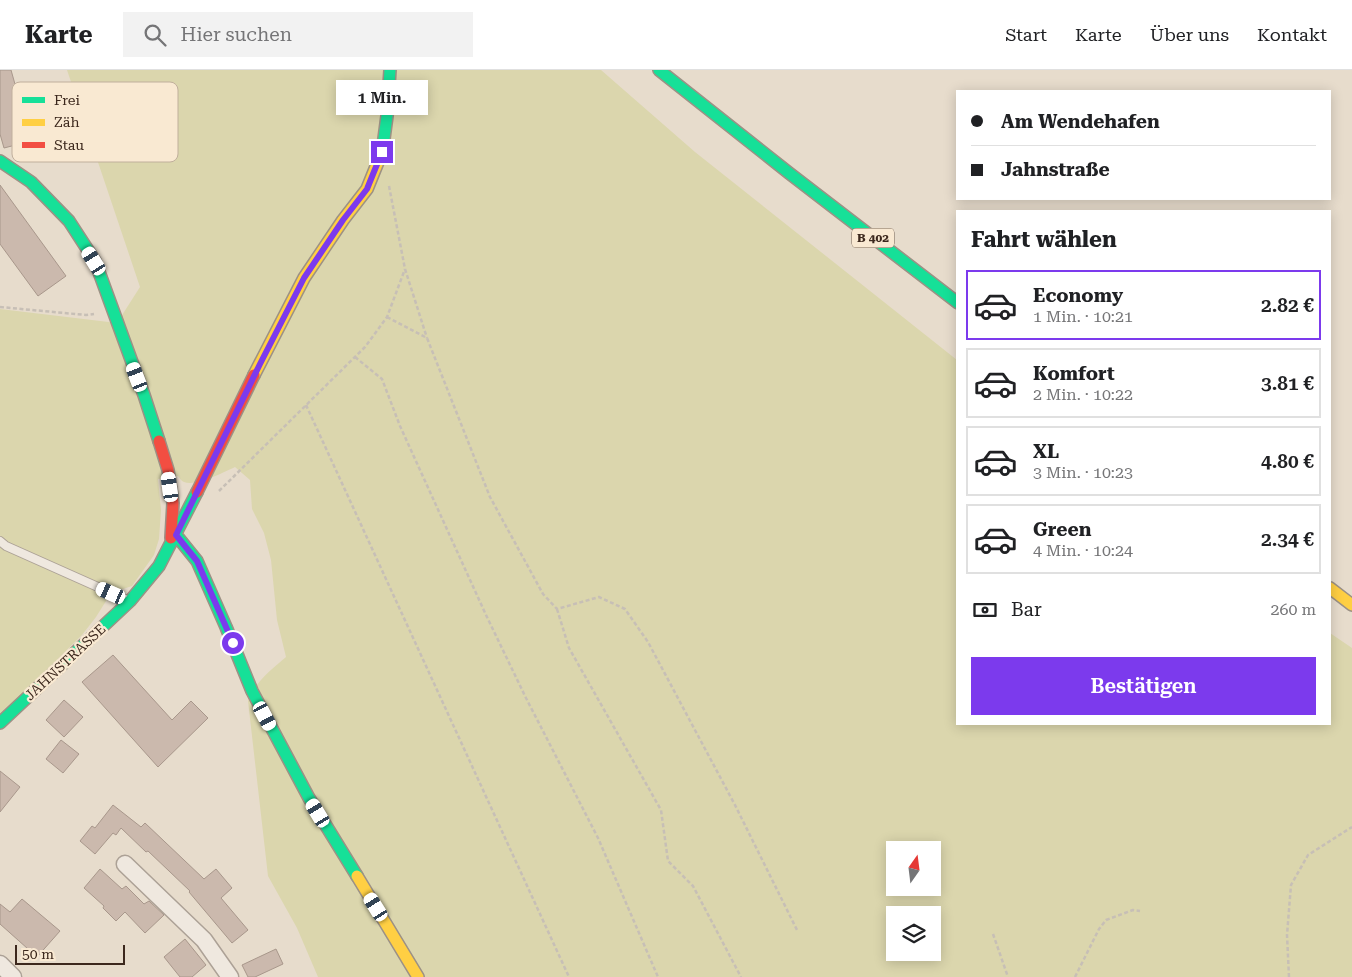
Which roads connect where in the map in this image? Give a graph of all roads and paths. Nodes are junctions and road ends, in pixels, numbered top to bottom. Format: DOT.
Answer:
graph roads {
  1 [pos="390,70"];
  2 [pos="659,70"];
  3 [pos="0,162"];
  4 [pos="388,182"];
  5 [pos="404,269"];
  6 [pos="956,301"];
  7 [pos="0,307"];
  8 [pos="114,314"];
  9 [pos="387,317"];
  10 [pos="427,338"];
  11 [pos="355,357"];
  12 [pos="306,405"];
  13 [pos="215,496"];
  14 [pos="174,539"];
  15 [pos="0,541"];
  16 [pos="1331,589"];
  17 [pos="130,601"];
  18 [pos="1352,605"];
  19 [pos="557,609"];
  20 [pos="0,723"];
  21 [pos="1352,828"];
  22 [pos="125,864"];
  23 [pos="1140,911"];
  24 [pos="797,930"];
  25 [pos="993,934"];
  26 [pos="0,964"];
  27 [pos="13,977"];
  28 [pos="230,977"];
  29 [pos="418,977"];
  30 [pos="569,977"];
  31 [pos="658,977"];
  32 [pos="742,977"];
  33 [pos="1008,977"];
  34 [pos="1076,977"];
  35 [pos="1289,977"];
  1 -- 14 [label="street, JAHNSTRASSE"];
  2 -- 6 [label="street, B 402"];
  3 -- 8 [label="street"];
  4 -- 5 [label="path"];
  5 -- 9 [label="path"];
  5 -- 10 [label="path"];
  7 -- 8 [label="path"];
  8 -- 14 [label="street"];
  9 -- 10 [label="path"];
  9 -- 11 [label="path"];
  10 -- 19 [label="path"];
  11 -- 12 [label="path"];
  11 -- 31 [label="path"];
  12 -- 13 [label="path"];
  12 -- 30 [label="path"];
  14 -- 17 [label="street, JAHNSTRASSE"];
  14 -- 29 [label="street"];
  15 -- 17 [label="lane"];
  16 -- 18 [label="street"];
  17 -- 20 [label="street, JAHNSTRASSE"];
  19 -- 24 [label="path"];
  19 -- 32 [label="path"];
  21 -- 35 [label="path"];
  22 -- 28 [label="street"];
  23 -- 34 [label="path"];
  25 -- 33 [label="path"];
  26 -- 27 [label="street"];
}
